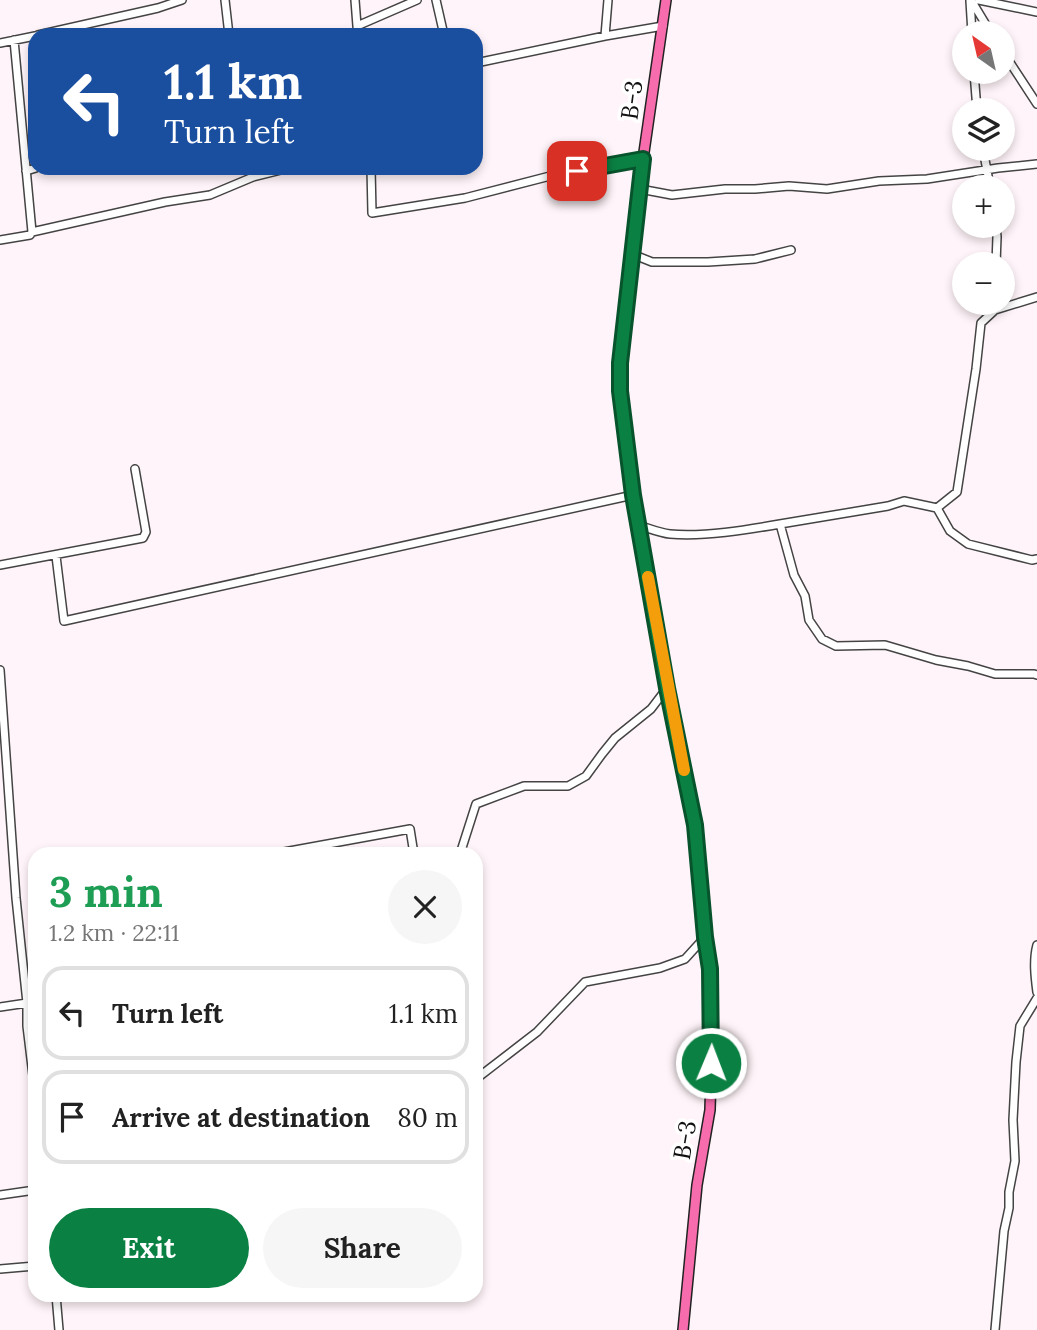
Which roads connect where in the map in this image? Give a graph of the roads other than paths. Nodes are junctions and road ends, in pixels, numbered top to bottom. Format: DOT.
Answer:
graph roads {
  1 [pos="182,0"];
  2 [pos="225,0"];
  3 [pos="355,0"];
  4 [pos="417,0"];
  5 [pos="436,0"];
  6 [pos="608,0"];
  7 [pos="666,0"];
  8 [pos="971,0"];
  9 [pos="979,0"];
  10 [pos="1037,12"];
  11 [pos="972,21"];
  12 [pos="984,21"];
  13 [pos="663,26"];
  14 [pos="68,28"];
  15 [pos="228,28"];
  16 [pos="358,28"];
  17 [pos="364,28"];
  18 [pos="442,28"];
  19 [pos="606,36"];
  20 [pos="28,37"];
  21 [pos="14,40"];
  22 [pos="0,43"];
  23 [pos="483,61"];
  24 [pos="1015,70"];
  25 [pos="1037,104"];
  26 [pos="643,159"];
  27 [pos="986,161"];
  28 [pos="1037,164"];
  29 [pos="988,170"];
  30 [pos="26,171"];
  31 [pos="261,175"];
  32 [pos="371,175"];
  33 [pos="989,175"];
  34 [pos="253,177"];
  35 [pos="640,188"];
  36 [pos="32,232"];
  37 [pos="0,240"];
  38 [pos="791,250"];
  39 [pos="632,254"];
  40 [pos="1037,297"];
  41 [pos="1015,302"];
  42 [pos="988,315"];
  43 [pos="135,469"];
  44 [pos="633,495"];
  45 [pos="937,508"];
  46 [pos="780,524"];
  47 [pos="638,525"];
  48 [pos="56,556"];
  49 [pos="1037,559"];
  50 [pos="0,565"];
  51 [pos="0,670"];
  52 [pos="1037,675"];
  53 [pos="0,676"];
  54 [pos="667,688"];
  55 [pos="313,847"];
  56 [pos="413,847"];
  57 [pos="462,847"];
  58 [pos="705,937"];
  59 [pos="1037,945"];
  60 [pos="28,975"];
  61 [pos="25,976"];
  62 [pos="1037,995"];
  63 [pos="27,1003"];
  64 [pos="0,1007"];
  65 [pos="28,1034"];
  66 [pos="483,1074"];
  67 [pos="28,1191"];
  68 [pos="0,1195"];
  69 [pos="28,1267"];
  70 [pos="0,1269"];
  71 [pos="57,1302"];
  72 [pos="59,1330"];
  73 [pos="682,1330"];
  74 [pos="995,1330"];
  1 -- 14 [label="street"];
  2 -- 15 [label="street"];
  3 -- 16 [label="street"];
  4 -- 17 [label="street"];
  5 -- 18 [label="street"];
  6 -- 19 [label="street"];
  7 -- 13 [label="main road, B-3"];
  8 -- 11 [label="street"];
  8 -- 12 [label="street"];
  9 -- 10 [label="street"];
  13 -- 19 [label="street"];
  13 -- 26 [label="main road, B-3"];
  19 -- 23 [label="street"];
  20 -- 21 [label="street"];
  21 -- 22 [label="street"];
  21 -- 30 [label="street"];
  24 -- 25 [label="street"];
  26 -- 32 [label="street"];
  26 -- 35 [label="main road, B-3"];
  27 -- 29 [label="street"];
  28 -- 29 [label="street"];
  29 -- 33 [label="street"];
  29 -- 35 [label="street"];
  30 -- 36 [label="street"];
  31 -- 34 [label="street"];
  34 -- 36 [label="street"];
  35 -- 39 [label="main road, B-3"];
  36 -- 37 [label="street"];
  38 -- 39 [label="street"];
  39 -- 44 [label="main road, B-3"];
  40 -- 41 [label="street"];
  42 -- 45 [label="street"];
  43 -- 48 [label="street"];
  44 -- 47 [label="main road, B-3"];
  44 -- 48 [label="street"];
  45 -- 46 [label="street"];
  45 -- 49 [label="street"];
  46 -- 47 [label="street"];
  46 -- 52 [label="street"];
  47 -- 54 [label="main road, B-3"];
  48 -- 50 [label="street"];
  51 -- 53 [label="street"];
  53 -- 61 [label="street"];
  54 -- 57 [label="street"];
  54 -- 58 [label="main road, B-3"];
  55 -- 56 [label="street"];
  58 -- 66 [label="street"];
  58 -- 73 [label="main road, B-3"];
  59 -- 62 [label="street"];
  60 -- 61 [label="street"];
  61 -- 63 [label="street"];
  62 -- 74 [label="street"];
  63 -- 64 [label="street"];
  63 -- 65 [label="street"];
  67 -- 68 [label="street"];
  69 -- 70 [label="street"];
  71 -- 72 [label="street"];
}
